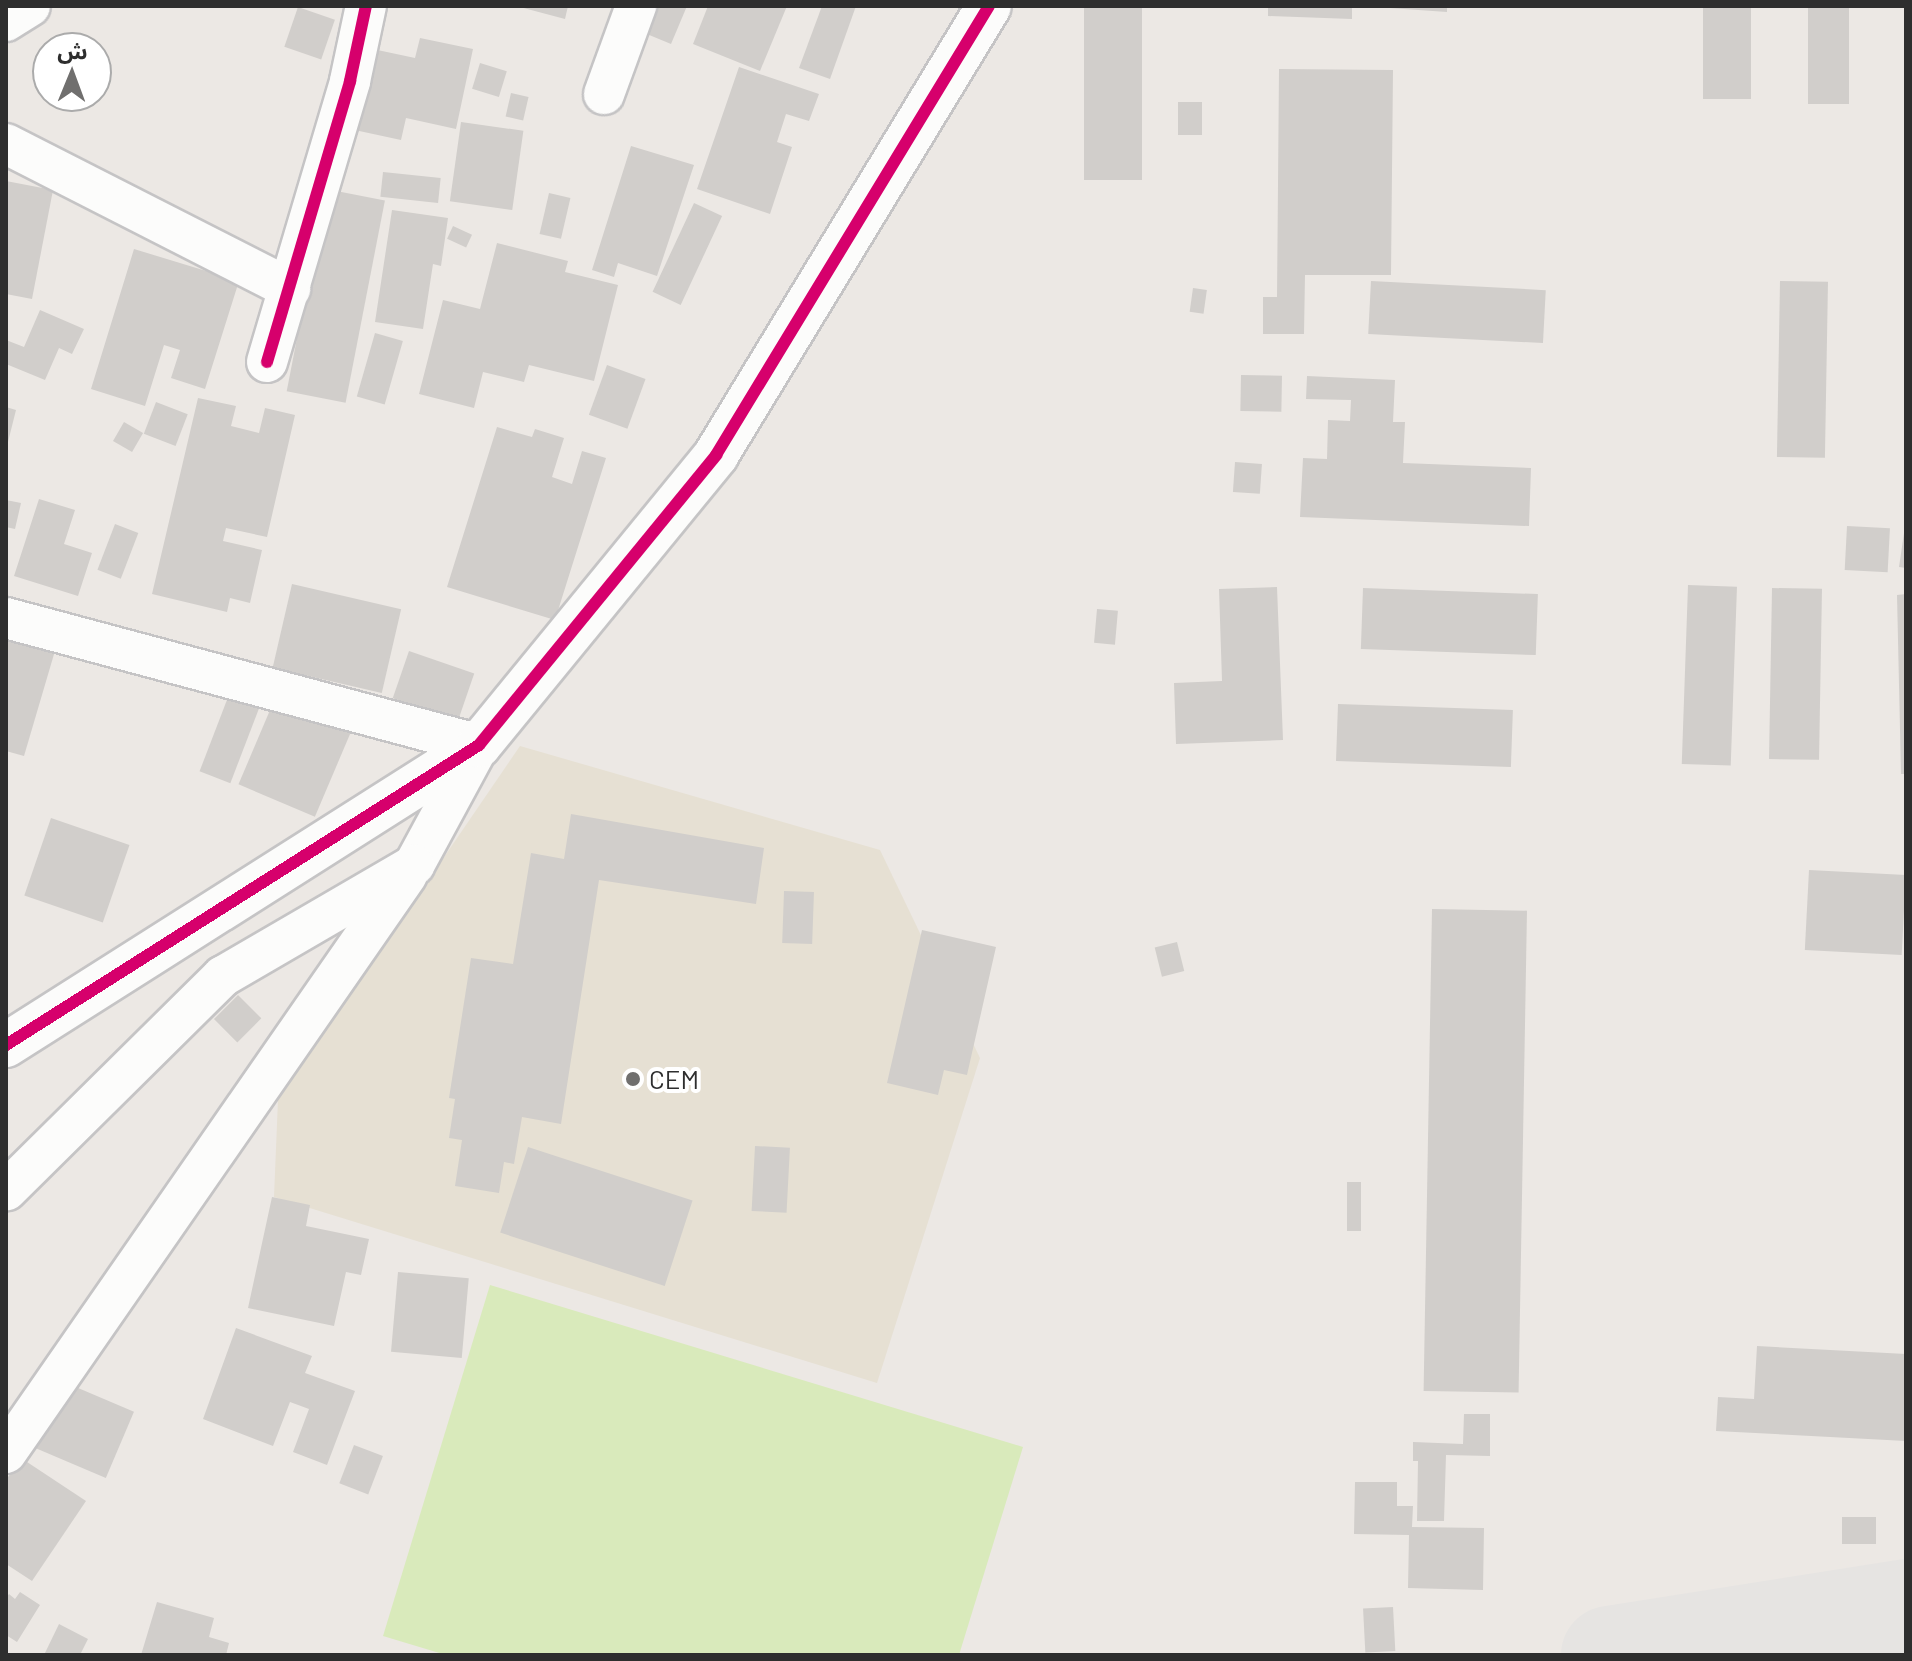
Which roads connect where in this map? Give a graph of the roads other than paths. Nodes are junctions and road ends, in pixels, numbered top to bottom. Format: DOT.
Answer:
graph roads {
  1 [pos="30,6"];
  2 [pos="366,6"];
  3 [pos="636,6"];
  4 [pos="989,6"];
  5 [pos="6,21"];
  6 [pos="604,94"];
  7 [pos="6,144"];
  8 [pos="290,289"];
  9 [pos="267,362"];
  10 [pos="6,618"];
  11 [pos="479,745"];
  12 [pos="414,865"];
  13 [pos="6,1045"];
  14 [pos="6,1191"];
  15 [pos="6,1453"];
  1 -- 5 [label="street"];
  2 -- 8 [label="street"];
  3 -- 6 [label="street"];
  4 -- 11 [label="street"];
  7 -- 8 [label="street"];
  8 -- 9 [label="street"];
  10 -- 11 [label="street"];
  11 -- 12 [label="street"];
  11 -- 13 [label="street"];
  12 -- 14 [label="street"];
  12 -- 15 [label="street"];
}
